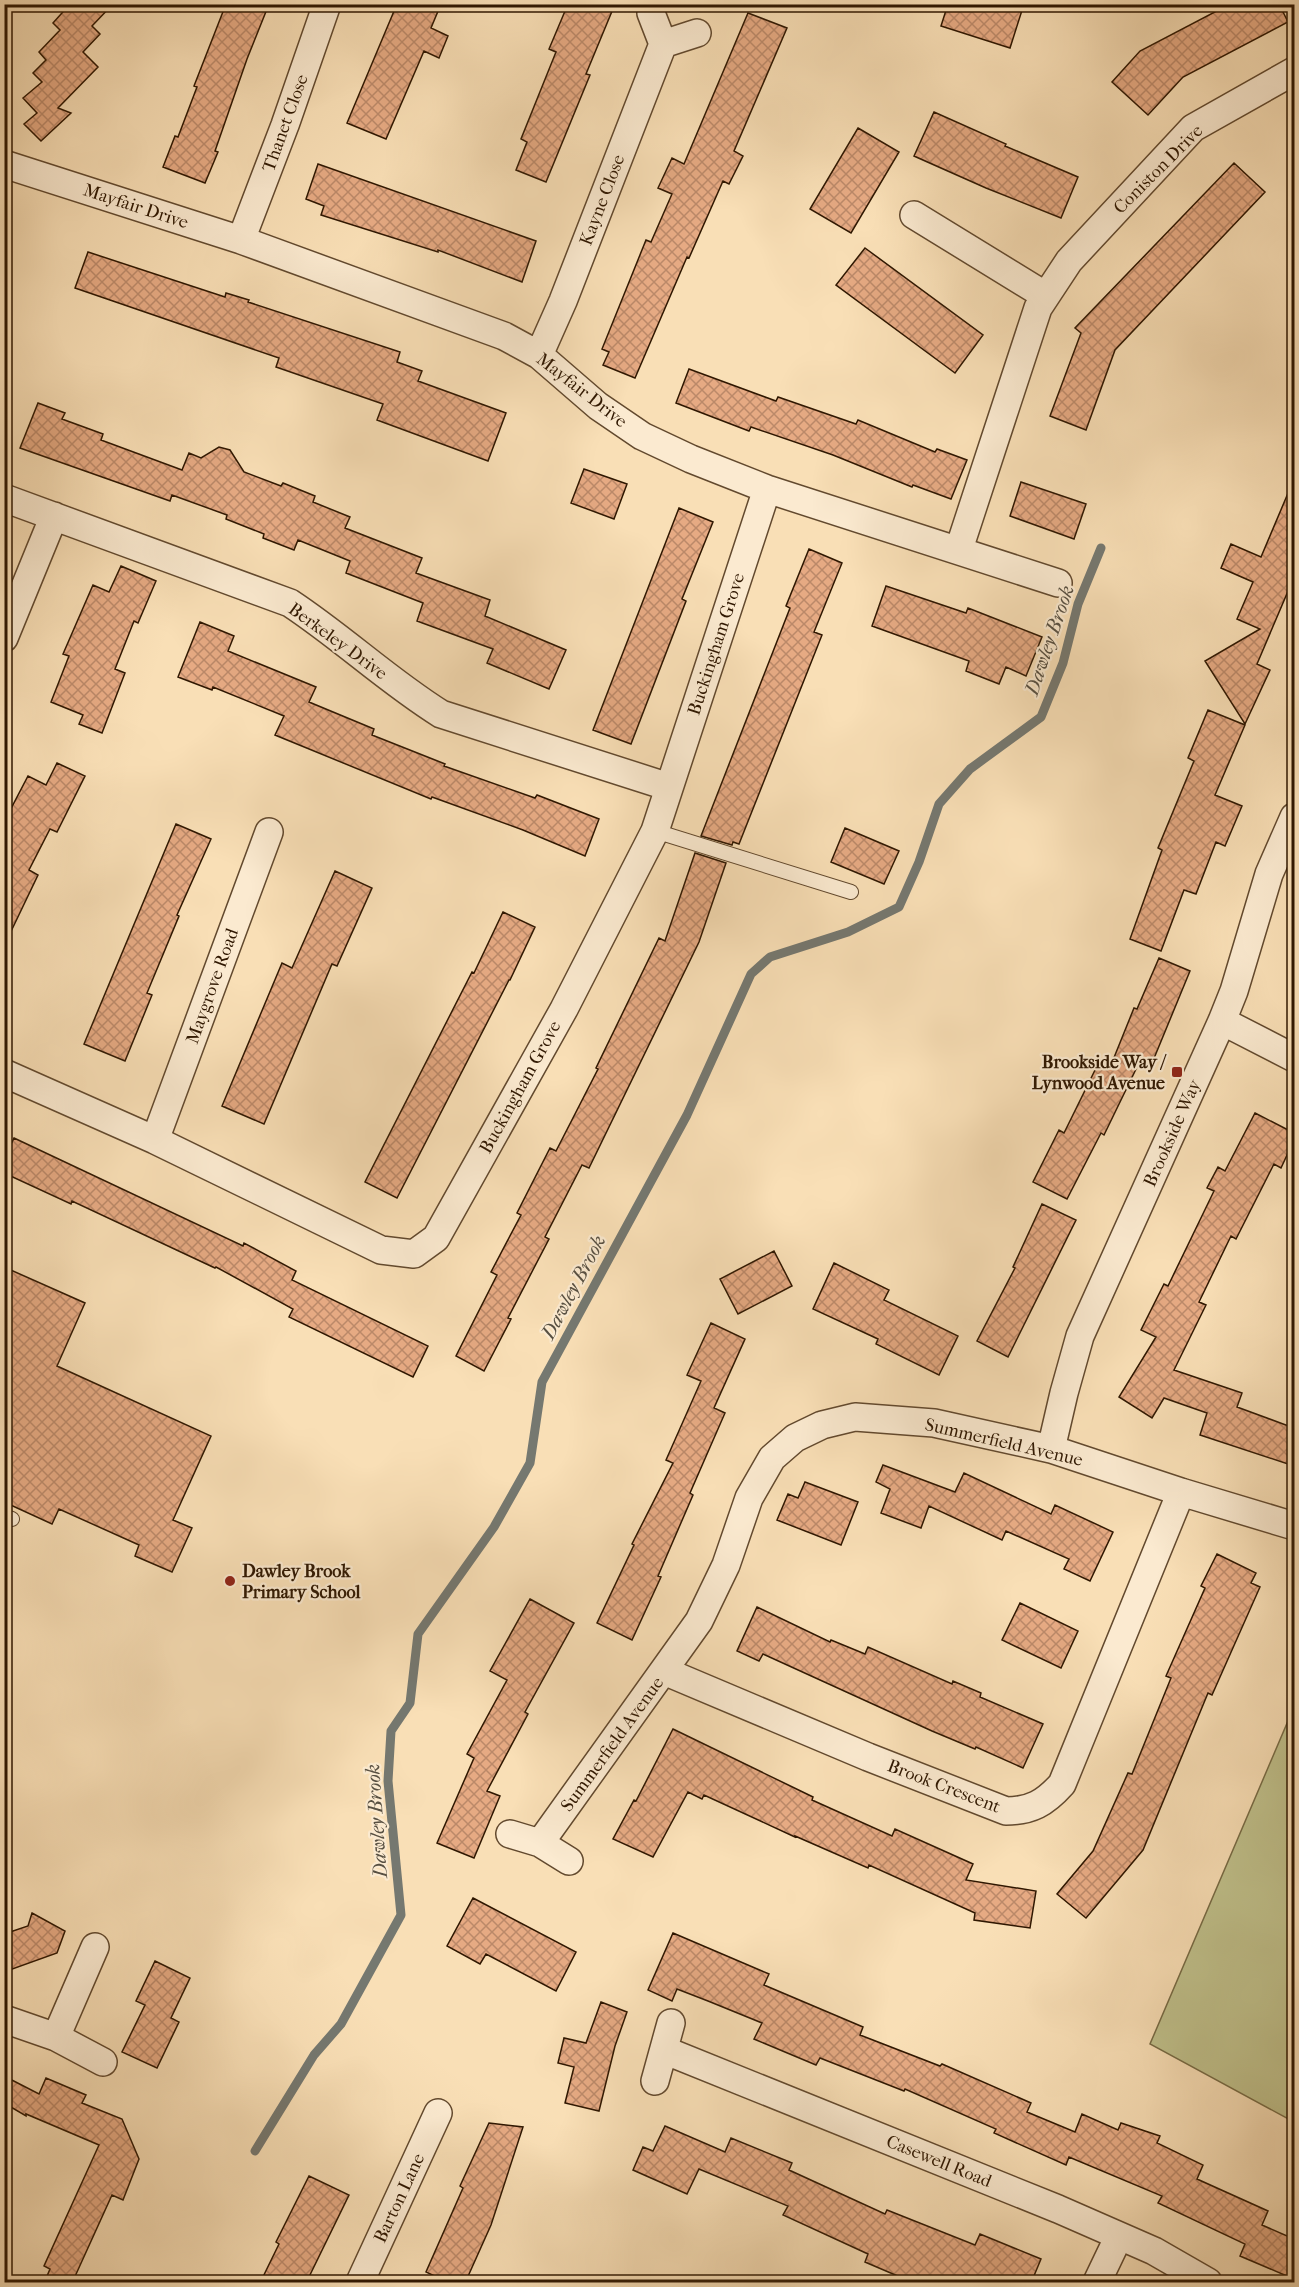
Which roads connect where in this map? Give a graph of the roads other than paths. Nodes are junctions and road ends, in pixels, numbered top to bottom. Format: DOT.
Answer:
graph roads {
  1 [pos="327,4"];
  2 [pos="651,13"];
  3 [pos="697,33"];
  4 [pos="663,44"];
  5 [pos="1294,71"];
  6 [pos="4,164"];
  7 [pos="914,215"];
  8 [pos="241,240"];
  9 [pos="1046,296"];
  10 [pos="539,354"];
  11 [pos="767,489"];
  12 [pos="4,498"];
  13 [pos="54,516"];
  14 [pos="959,549"];
  15 [pos="1058,583"];
  16 [pos="4,638"];
  17 [pos="669,787"];
  18 [pos="1294,817"];
  19 [pos="654,831"];
  20 [pos="268,832"];
  21 [pos="851,892"];
  22 [pos="1222,1021"];
  23 [pos="1294,1058"];
  24 [pos="4,1073"];
  25 [pos="155,1140"];
  26 [pos="1051,1449"];
  27 [pos="1181,1492"];
  28 [pos="1294,1526"];
  29 [pos="664,1671"];
  30 [pos="510,1834"];
  31 [pos="540,1843"];
  32 [pos="569,1861"];
  33 [pos="95,1947"];
  34 [pos="4,2019"];
  35 [pos="670,2023"];
  36 [pos="56,2037"];
  37 [pos="664,2050"];
  38 [pos="103,2062"];
  39 [pos="655,2081"];
  40 [pos="438,2113"];
  41 [pos="1119,2236"];
  42 [pos="360,2283"];
  43 [pos="1097,2283"];
  44 [pos="1208,2283"];
  1 -- 8 [label="street, Thanet Close"];
  2 -- 4 [label="street"];
  3 -- 4 [label="street"];
  4 -- 10 [label="street, Kayne Close"];
  5 -- 9 [label="street, Coniston Drive"];
  6 -- 8 [label="street, Mayfair Drive"];
  7 -- 9 [label="street"];
  8 -- 10 [label="street, Mayfair Drive"];
  9 -- 14 [label="street, Coniston Drive"];
  10 -- 11 [label="street, Mayfair Drive"];
  11 -- 14 [label="street, Mayfair Drive"];
  11 -- 17 [label="street, Buckingham Grove"];
  12 -- 13 [label="street, Berkeley Drive"];
  13 -- 16 [label="street"];
  13 -- 17 [label="street, Berkeley Drive"];
  14 -- 15 [label="street, Mayfair Drive"];
  17 -- 19 [label="street, Buckingham Grove"];
  18 -- 22 [label="street, Brookside Way"];
  19 -- 21 [label="lane"];
  19 -- 25 [label="street, Buckingham Grove"];
  20 -- 25 [label="street, Maygrove Road"];
  22 -- 23 [label="street"];
  22 -- 26 [label="street, Brookside Way"];
  24 -- 25 [label="street, Buckingham Grove"];
  26 -- 27 [label="street, Summerfield Avenue"];
  26 -- 29 [label="street, Summerfield Avenue"];
  27 -- 28 [label="street, Summerfield Avenue"];
  27 -- 29 [label="street, Brook Crescent"];
  29 -- 31 [label="street, Summerfield Avenue"];
  30 -- 31 [label="street"];
  31 -- 32 [label="street"];
  33 -- 36 [label="street"];
  34 -- 36 [label="street"];
  35 -- 37 [label="street"];
  36 -- 38 [label="street"];
  37 -- 39 [label="street"];
  37 -- 41 [label="street, Casewell Road"];
  40 -- 42 [label="street, Barton Lane"];
  41 -- 43 [label="street"];
  41 -- 44 [label="street, Casewell Road"];
}
